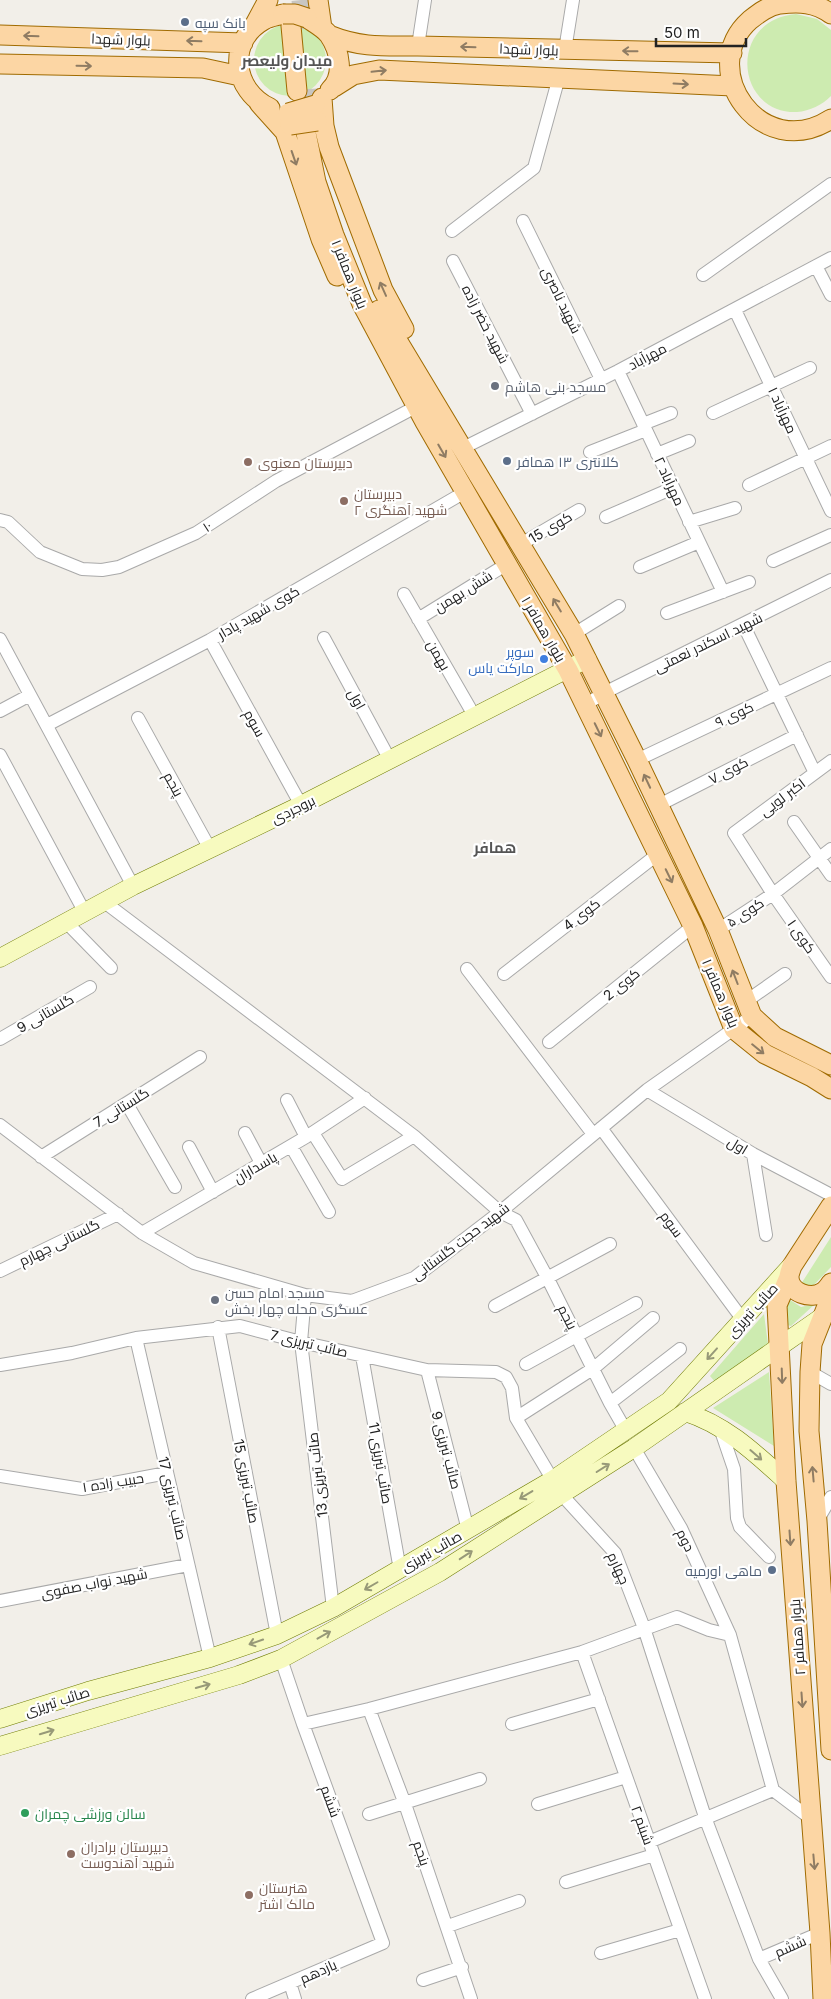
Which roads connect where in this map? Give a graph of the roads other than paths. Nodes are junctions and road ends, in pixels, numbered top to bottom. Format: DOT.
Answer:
graph roads {
  1 [pos="268,0"];
  2 [pos="318,0"];
  3 [pos="426,0"];
  4 [pos="573,0"];
  5 [pos="798,1"];
  6 [pos="831,14"];
  7 [pos="306,25"];
  8 [pos="0,35"];
  9 [pos="247,36"];
  10 [pos="418,46"];
  11 [pos="565,50"];
  12 [pos="732,53"];
  13 [pos="0,64"];
  14 [pos="240,76"];
  15 [pos="559,78"];
  16 [pos="733,86"];
  17 [pos="308,112"];
  18 [pos="831,119"];
  19 [pos="831,184"];
  20 [pos="523,221"];
  21 [pos="452,231"];
  22 [pos="831,258"];
  23 [pos="453,261"];
  24 [pos="816,266"];
  25 [pos="703,275"];
  26 [pos="831,295"];
  27 [pos="735,310"];
  28 [pos="810,368"];
  29 [pos="618,371"];
  30 [pos="601,379"];
  31 [pos="772,386"];
  32 [pos="408,411"];
  33 [pos="671,413"];
  34 [pos="713,413"];
  35 [pos="532,414"];
  36 [pos="433,417"];
  37 [pos="644,427"];
  38 [pos="689,441"];
  39 [pos="831,446"];
  40 [pos="461,449"];
  41 [pos="590,452"];
  42 [pos="657,454"];
  43 [pos="806,458"];
  44 [pos="749,485"];
  45 [pos="673,488"];
  46 [pos="465,492"];
  47 [pos="735,508"];
  48 [pos="579,510"];
  49 [pos="831,511"];
  50 [pos="606,517"];
  51 [pos="0,520"];
  52 [pos="689,522"];
  53 [pos="831,535"];
  54 [pos="699,542"];
  55 [pos="521,544"];
  56 [pos="774,561"];
  57 [pos="507,564"];
  58 [pos="640,567"];
  59 [pos="831,580"];
  60 [pos="750,582"];
  61 [pos="722,592"];
  62 [pos="404,594"];
  63 [pos="619,606"];
  64 [pos="668,613"];
  65 [pos="418,619"];
  66 [pos="743,624"];
  67 [pos="574,634"];
  68 [pos="0,638"];
  69 [pos="324,638"];
  70 [pos="210,640"];
  71 [pos="587,659"];
  72 [pos="831,668"];
  73 [pos="568,670"];
  74 [pos="604,693"];
  75 [pos="777,694"];
  76 [pos="30,695"];
  77 [pos="585,705"];
  78 [pos="0,711"];
  79 [pos="474,717"];
  80 [pos="138,718"];
  81 [pos="47,725"];
  82 [pos="797,735"];
  83 [pos="0,755"];
  84 [pos="390,760"];
  85 [pos="637,760"];
  86 [pos="831,762"];
  87 [pos="815,773"];
  88 [pos="301,805"];
  89 [pos="659,805"];
  90 [pos="794,822"];
  91 [pos="734,834"];
  92 [pos="210,849"];
  93 [pos="831,849"];
  94 [pos="658,854"];
  95 [pos="820,858"];
  96 [pos="831,875"];
  97 [pos="133,886"];
  98 [pos="773,894"];
  99 [pos="103,901"];
  100 [pos="84,911"];
  101 [pos="66,922"];
  102 [pos="693,926"];
  103 [pos="718,930"];
  104 [pos="0,958"];
  105 [pos="111,968"];
  106 [pos="467,969"];
  107 [pos="504,974"];
  108 [pos="785,974"];
  109 [pos="831,977"];
  110 [pos="90,987"];
  111 [pos="749,1009"];
  112 [pos="734,1030"];
  113 [pos="0,1039"];
  114 [pos="549,1042"];
  115 [pos="200,1056"];
  116 [pos="831,1065"];
  117 [pos="831,1089"];
  118 [pos="647,1090"];
  119 [pos="365,1098"];
  120 [pos="287,1100"];
  121 [pos="126,1104"];
  122 [pos="0,1125"];
  123 [pos="597,1131"];
  124 [pos="245,1133"];
  125 [pos="310,1135"];
  126 [pos="414,1136"];
  127 [pos="291,1146"];
  128 [pos="189,1147"];
  129 [pos="753,1154"];
  130 [pos="41,1157"];
  131 [pos="261,1164"];
  132 [pos="175,1187"];
  133 [pos="213,1192"];
  134 [pos="831,1195"];
  135 [pos="831,1206"];
  136 [pos="329,1212"];
  137 [pos="500,1212"];
  138 [pos="118,1214"];
  139 [pos="142,1233"];
  140 [pos="766,1234"];
  141 [pos="610,1244"];
  142 [pos="0,1271"];
  143 [pos="790,1271"];
  144 [pos="548,1279"];
  145 [pos="831,1283"];
  146 [pos="305,1295"];
  147 [pos="831,1296"];
  148 [pos="636,1303"];
  149 [pos="495,1306"];
  150 [pos="822,1317"];
  151 [pos="653,1318"];
  152 [pos="743,1320"];
  153 [pos="218,1327"];
  154 [pos="577,1335"];
  155 [pos="136,1338"];
  156 [pos="300,1342"];
  157 [pos="781,1346"];
  158 [pos="680,1349"];
  159 [pos="362,1356"];
  160 [pos="526,1364"];
  161 [pos="0,1365"];
  162 [pos="594,1368"];
  163 [pos="426,1370"];
  164 [pos="810,1372"];
  165 [pos="831,1384"];
  166 [pos="681,1388"];
  167 [pos="610,1403"];
  168 [pos="688,1409"];
  169 [pos="516,1418"];
  170 [pos="719,1425"];
  171 [pos="626,1430"];
  172 [pos="634,1448"];
  173 [pos="167,1473"];
  174 [pos="0,1476"];
  175 [pos="786,1482"];
  176 [pos="557,1487"];
  177 [pos="831,1497"];
  178 [pos="817,1521"];
  179 [pos="468,1530"];
  180 [pos="769,1557"];
  181 [pos="188,1565"];
  182 [pos="400,1570"];
  183 [pos="826,1583"];
  184 [pos="0,1602"];
  185 [pos="333,1608"];
  186 [pos="644,1628"];
  187 [pos="277,1635"];
  188 [pos="730,1635"];
  189 [pos="582,1652"];
  190 [pos="210,1658"];
  191 [pos="281,1659"];
  192 [pos="599,1699"];
  193 [pos="369,1709"];
  194 [pos="0,1719"];
  195 [pos="303,1724"];
  196 [pos="512,1724"];
  197 [pos="1,1745"];
  198 [pos="831,1750"];
  199 [pos="626,1777"];
  200 [pos="480,1779"];
  201 [pos="773,1790"];
  202 [pos="405,1804"];
  203 [pos="538,1804"];
  204 [pos="369,1814"];
  205 [pos="810,1818"];
  206 [pos="706,1820"];
  207 [pos="650,1842"];
  208 [pos="654,1855"];
  209 [pos="566,1882"];
  210 [pos="519,1901"];
  211 [pos="448,1926"];
  212 [pos="680,1930"];
  213 [pos="820,1933"];
  214 [pos="383,1943"];
  215 [pos="601,1953"];
  216 [pos="759,1959"];
  217 [pos="462,1967"];
  218 [pos="423,1980"];
  219 [pos="290,1984"];
  220 [pos="252,1999"];
  221 [pos="295,1999"];
  222 [pos="471,1999"];
  223 [pos="705,1999"];
  224 [pos="782,1999"];
  225 [pos="823,1999"];
  1 -- 9 [label="main road"];
  2 -- 7 [label="main road"];
  3 -- 10 [label="street"];
  4 -- 11 [label="street"];
  5 -- 6 [label="main road"];
  5 -- 12 [label="main road"];
  7 -- 9 [label="main road"];
  7 -- 10 [label="main road, بلوار شهدا"];
  7 -- 17 [label="main road, بلوار همافر ۱"];
  7 -- 17 [label="main road"];
  9 -- 8 [label="main road, بلوار شهدا, one-way"];
  9 -- 14 [label="main road"];
  11 -- 10 [label="main road, بلوار شهدا, one-way"];
  12 -- 11 [label="main road, بلوار شهدا, one-way"];
  12 -- 16 [label="main road"];
  13 -- 14 [label="main road, بلوار شهدا, one-way"];
  14 -- 17 [label="main road"];
  15 -- 16 [label="main road, بلوار شهدا, one-way"];
  17 -- 15 [label="main road, بلوار شهدا, one-way"];
  15 -- 21 [label="street"];
  16 -- 18 [label="main road"];
  17 -- 32 [label="main road, one-way"];
  17 -- 36 [label="main road, بلوار همافر ۱"];
  19 -- 25 [label="street"];
  20 -- 30 [label="street, شهید ناصری"];
  22 -- 24 [label="street, مهرآباد"];
  23 -- 35 [label="street, شهید خضر زاده"];
  24 -- 26 [label="street"];
  24 -- 27 [label="street, مهرآباد"];
  27 -- 29 [label="street, مهرآباد"];
  27 -- 31 [label="street, مهرآباد ۱"];
  28 -- 31 [label="street"];
  29 -- 30 [label="street, مهرآباد"];
  29 -- 37 [label="street, مهرآباد ۲"];
  30 -- 35 [label="street, مهرآباد"];
  31 -- 34 [label="street"];
  31 -- 43 [label="street, مهرآباد ۱"];
  32 -- 36 [label="main road"];
  32 -- 51 [label="street, ۱۰"];
  33 -- 37 [label="street"];
  35 -- 40 [label="street, مهرآباد"];
  36 -- 40 [label="main road, بلوار همافر ۱"];
  36 -- 46 [label="main road, بلوار همافر ۱, one-way"];
  37 -- 41 [label="street"];
  37 -- 42 [label="street, مهرآباد ۲"];
  38 -- 42 [label="street"];
  39 -- 43 [label="street"];
  40 -- 55 [label="main road, بلوار همافر ۱"];
  42 -- 45 [label="street, مهرآباد ۲"];
  43 -- 44 [label="street"];
  43 -- 49 [label="street, مهرآباد ۱"];
  45 -- 50 [label="street"];
  45 -- 52 [label="street, مهرآباد ۲"];
  46 -- 57 [label="main road, بلوار همافر ۱"];
  46 -- 70 [label="street, کوی شهید پادار"];
  47 -- 52 [label="street"];
  48 -- 55 [label="street, کوی 15"];
  52 -- 54 [label="street, مهرآباد ۲"];
  53 -- 56 [label="street"];
  54 -- 58 [label="street"];
  54 -- 61 [label="street, مهرآباد ۲"];
  67 -- 55 [label="main road, بلوار همافر ۱, one-way"];
  57 -- 65 [label="street, شش بهمن"];
  57 -- 73 [label="main road, بلوار همافر ۱"];
  59 -- 66 [label="street, شهید اسکندر نعمتی"];
  60 -- 61 [label="street"];
  61 -- 64 [label="street"];
  62 -- 65 [label="street, بهمن"];
  63 -- 67 [label="street"];
  65 -- 79 [label="street, بهمن"];
  66 -- 74 [label="street, شهید اسکندر نعمتی"];
  66 -- 75 [label="street"];
  67 -- 71 [label="main road, بلوار همافر ۱"];
  68 -- 76 [label="street"];
  69 -- 84 [label="street, اول"];
  70 -- 81 [label="street, کوی شهید پادار"];
  70 -- 88 [label="street, سوم"];
  71 -- 73 [label="street, بروجردی"];
  71 -- 74 [label="main road, بلوار همافر ۱"];
  72 -- 75 [label="street, کوی ۹"];
  73 -- 77 [label="main road, بلوار همافر ۱"];
  73 -- 79 [label="street, بروجردی"];
  74 -- 77 [label="street, شهید اسکندر نعمتی"];
  74 -- 85 [label="main road, بلوار همافر ۱"];
  75 -- 82 [label="street"];
  75 -- 85 [label="street, کوی ۹"];
  76 -- 78 [label="street"];
  76 -- 81 [label="street"];
  77 -- 94 [label="main road, بلوار همافر ۱, one-way"];
  79 -- 84 [label="street, بروجردی"];
  80 -- 92 [label="street, پنجم"];
  81 -- 97 [label="street"];
  82 -- 87 [label="street"];
  82 -- 89 [label="street, کوی ۷"];
  83 -- 100 [label="street"];
  84 -- 88 [label="street, بروجردی"];
  89 -- 85 [label="main road, بلوار همافر ۱, one-way"];
  86 -- 87 [label="street, اکبر لویی"];
  87 -- 91 [label="street, اکبر لویی"];
  88 -- 92 [label="street, بروجردی"];
  89 -- 103 [label="main road, بلوار همافر ۱"];
  90 -- 95 [label="street"];
  91 -- 98 [label="street, کوی ۱"];
  92 -- 97 [label="street, بروجردی"];
  93 -- 95 [label="street, کوی ۵"];
  94 -- 102 [label="main road, بلوار همافر ۱, one-way"];
  94 -- 107 [label="street, کوی 4"];
  95 -- 96 [label="street"];
  95 -- 98 [label="street, کوی ۵"];
  97 -- 99 [label="street, بروجردی"];
  98 -- 103 [label="street, کوی ۵"];
  98 -- 109 [label="street, کوی ۱"];
  99 -- 100 [label="street, بروجردی"];
  99 -- 119 [label="street, پنجم"];
  100 -- 101 [label="street, بروجردی"];
  101 -- 104 [label="street, بروجردی"];
  101 -- 105 [label="street"];
  102 -- 112 [label="main road, بلوار همافر ۱"];
  102 -- 114 [label="street, کوی 2"];
  111 -- 103 [label="main road, بلوار همافر ۱, one-way"];
  106 -- 123 [label="street, سوم"];
  108 -- 111 [label="street, شهید حجت گلستانی"];
  110 -- 113 [label="street, گلستانی 9"];
  111 -- 112 [label="street, شهید حجت گلستانی"];
  111 -- 116 [label="main road, بلوار همافر ۱"];
  112 -- 117 [label="main road, بلوار همافر ۱, one-way"];
  112 -- 118 [label="street, شهید حجت گلستانی"];
  115 -- 121 [label="street, گلستانی 7"];
  118 -- 123 [label="street, شهید حجت گلستانی"];
  118 -- 129 [label="street, اول"];
  119 -- 125 [label="street, پاسداران"];
  119 -- 126 [label="street, پنجم"];
  120 -- 125 [label="street"];
  121 -- 130 [label="street, گلستانی 7"];
  121 -- 132 [label="street"];
  122 -- 130 [label="street, شهید حجت گلستانی"];
  123 -- 137 [label="street, شهید حجت گلستانی"];
  123 -- 152 [label="street, سوم"];
  124 -- 131 [label="street"];
  125 -- 126 [label="street"];
  125 -- 127 [label="street, پاسداران"];
  126 -- 137 [label="street, پنجم"];
  127 -- 131 [label="street, پاسداران"];
  127 -- 136 [label="street"];
  128 -- 133 [label="street"];
  129 -- 134 [label="street, اول"];
  129 -- 140 [label="street"];
  130 -- 138 [label="street, شهید حجت گلستانی"];
  131 -- 133 [label="street, پاسداران"];
  133 -- 139 [label="street, پاسداران"];
  135 -- 143 [label="main road, بلوار همافر ۲"];
  137 -- 144 [label="street, پنجم"];
  137 -- 146 [label="street, شهید حجت گلستانی"];
  138 -- 139 [label="street, شهید حجت گلستانی"];
  138 -- 142 [label="street, گلستانی چهارم"];
  139 -- 146 [label="street, شهید حجت گلستانی"];
  141 -- 144 [label="street"];
  143 -- 145 [label="main road"];
  143 -- 152 [label="street, صائب تبریزی"];
  143 -- 157 [label="main road, بلوار همافر ۲"];
  144 -- 149 [label="street"];
  144 -- 154 [label="street, پنجم"];
  146 -- 156 [label="street"];
  147 -- 150 [label="main road, بلوار همافر ۲"];
  148 -- 154 [label="street"];
  150 -- 157 [label="street, صائب تبریزی"];
  150 -- 164 [label="main road, بلوار همافر ۲"];
  151 -- 162 [label="street"];
  152 -- 166 [label="street, صائب تبریزی, one-way"];
  153 -- 155 [label="street, صائب تبریزی 7"];
  153 -- 156 [label="street, صائب تبریزی 7"];
  153 -- 187 [label="street, صائب تبریزی 15"];
  154 -- 160 [label="street"];
  154 -- 162 [label="street, پنجم"];
  155 -- 161 [label="street, صائب تبریزی 7"];
  155 -- 173 [label="street, صائب تبریزی 17"];
  156 -- 159 [label="street, صائب تبریزی 7"];
  156 -- 185 [label="street, صائب تبریزی 13"];
  157 -- 168 [label="street, صائب تبریزی"];
  157 -- 175 [label="main road, بلوار همافر ۲, one-way"];
  158 -- 167 [label="street"];
  159 -- 163 [label="street, صائب تبریزی 7"];
  159 -- 182 [label="street, صائب تبریزی 11"];
  162 -- 167 [label="street, پنجم"];
  162 -- 169 [label="street"];
  163 -- 169 [label="street, صائب تبریزی 7"];
  163 -- 179 [label="street, صائب تبریزی 9"];
  164 -- 165 [label="street"];
  178 -- 164 [label="main road, بلوار همافر ۲, one-way"];
  166 -- 168 [label="street"];
  166 -- 171 [label="street, صائب تبریزی"];
  167 -- 171 [label="street, پنجم"];
  168 -- 170 [label="street"];
  168 -- 172 [label="street, صائب تبریزی"];
  169 -- 176 [label="street, صائب تبریزی 7"];
  170 -- 175 [label="street, one-way"];
  170 -- 180 [label="street"];
  171 -- 176 [label="street, صائب تبریزی"];
  176 -- 172 [label="street, صائب تبریزی, one-way"];
  172 -- 188 [label="street, دوم"];
  173 -- 174 [label="street, حبیب زاده ۱"];
  173 -- 181 [label="street, صائب تبریزی 17"];
  175 -- 205 [label="main road, بلوار همافر ۲, one-way"];
  176 -- 179 [label="street, صائب تبریزی, one-way"];
  176 -- 186 [label="street, چهارم"];
  191 -- 176 [label="street, صائب تبریزی, one-way"];
  177 -- 178 [label="street"];
  178 -- 183 [label="main road, بلوار همافر ۲"];
  179 -- 182 [label="street, صائب تبریزی"];
  181 -- 184 [label="street, شهید نواب صفوی"];
  181 -- 190 [label="street, صائب تبریزی 17"];
  182 -- 185 [label="street, صائب تبریزی, one-way"];
  183 -- 198 [label="main road, بلوار همافر ۲"];
  185 -- 187 [label="street, صائب تبریزی"];
  186 -- 188 [label="street"];
  186 -- 189 [label="street"];
  186 -- 206 [label="street, چهارم"];
  187 -- 190 [label="street, صائب تبریزی, one-way"];
  188 -- 201 [label="street, دوم"];
  189 -- 192 [label="street, شبنم ۲"];
  189 -- 193 [label="street"];
  190 -- 194 [label="street, صائب تبریزی"];
  191 -- 195 [label="street, ششم"];
  197 -- 191 [label="street, صائب تبریزی, one-way"];
  192 -- 196 [label="street"];
  192 -- 199 [label="street, شبنم ۲"];
  193 -- 195 [label="street"];
  193 -- 202 [label="street, پنجم"];
  195 -- 214 [label="street, ششم"];
  199 -- 203 [label="street"];
  199 -- 207 [label="street, شبنم ۲"];
  200 -- 202 [label="street"];
  201 -- 205 [label="street"];
  201 -- 206 [label="street"];
  202 -- 204 [label="street"];
  202 -- 211 [label="street, پنجم"];
  205 -- 213 [label="main road, بلوار همافر ۲, one-way"];
  206 -- 207 [label="street"];
  206 -- 216 [label="street, چهارم"];
  207 -- 208 [label="street, شبنم ۲"];
  208 -- 209 [label="street"];
  208 -- 212 [label="street, شبنم ۲"];
  210 -- 211 [label="street"];
  211 -- 217 [label="street, پنجم"];
  212 -- 215 [label="street"];
  212 -- 223 [label="street, شبنم ۲"];
  213 -- 216 [label="street, ششم"];
  213 -- 225 [label="main road, بلوار همافر ۲"];
  214 -- 219 [label="street, یازدهم"];
  216 -- 224 [label="street, چهارم"];
  217 -- 218 [label="street"];
  217 -- 222 [label="street, پنجم"];
  219 -- 220 [label="street, یازدهم"];
  219 -- 221 [label="street"];
}
